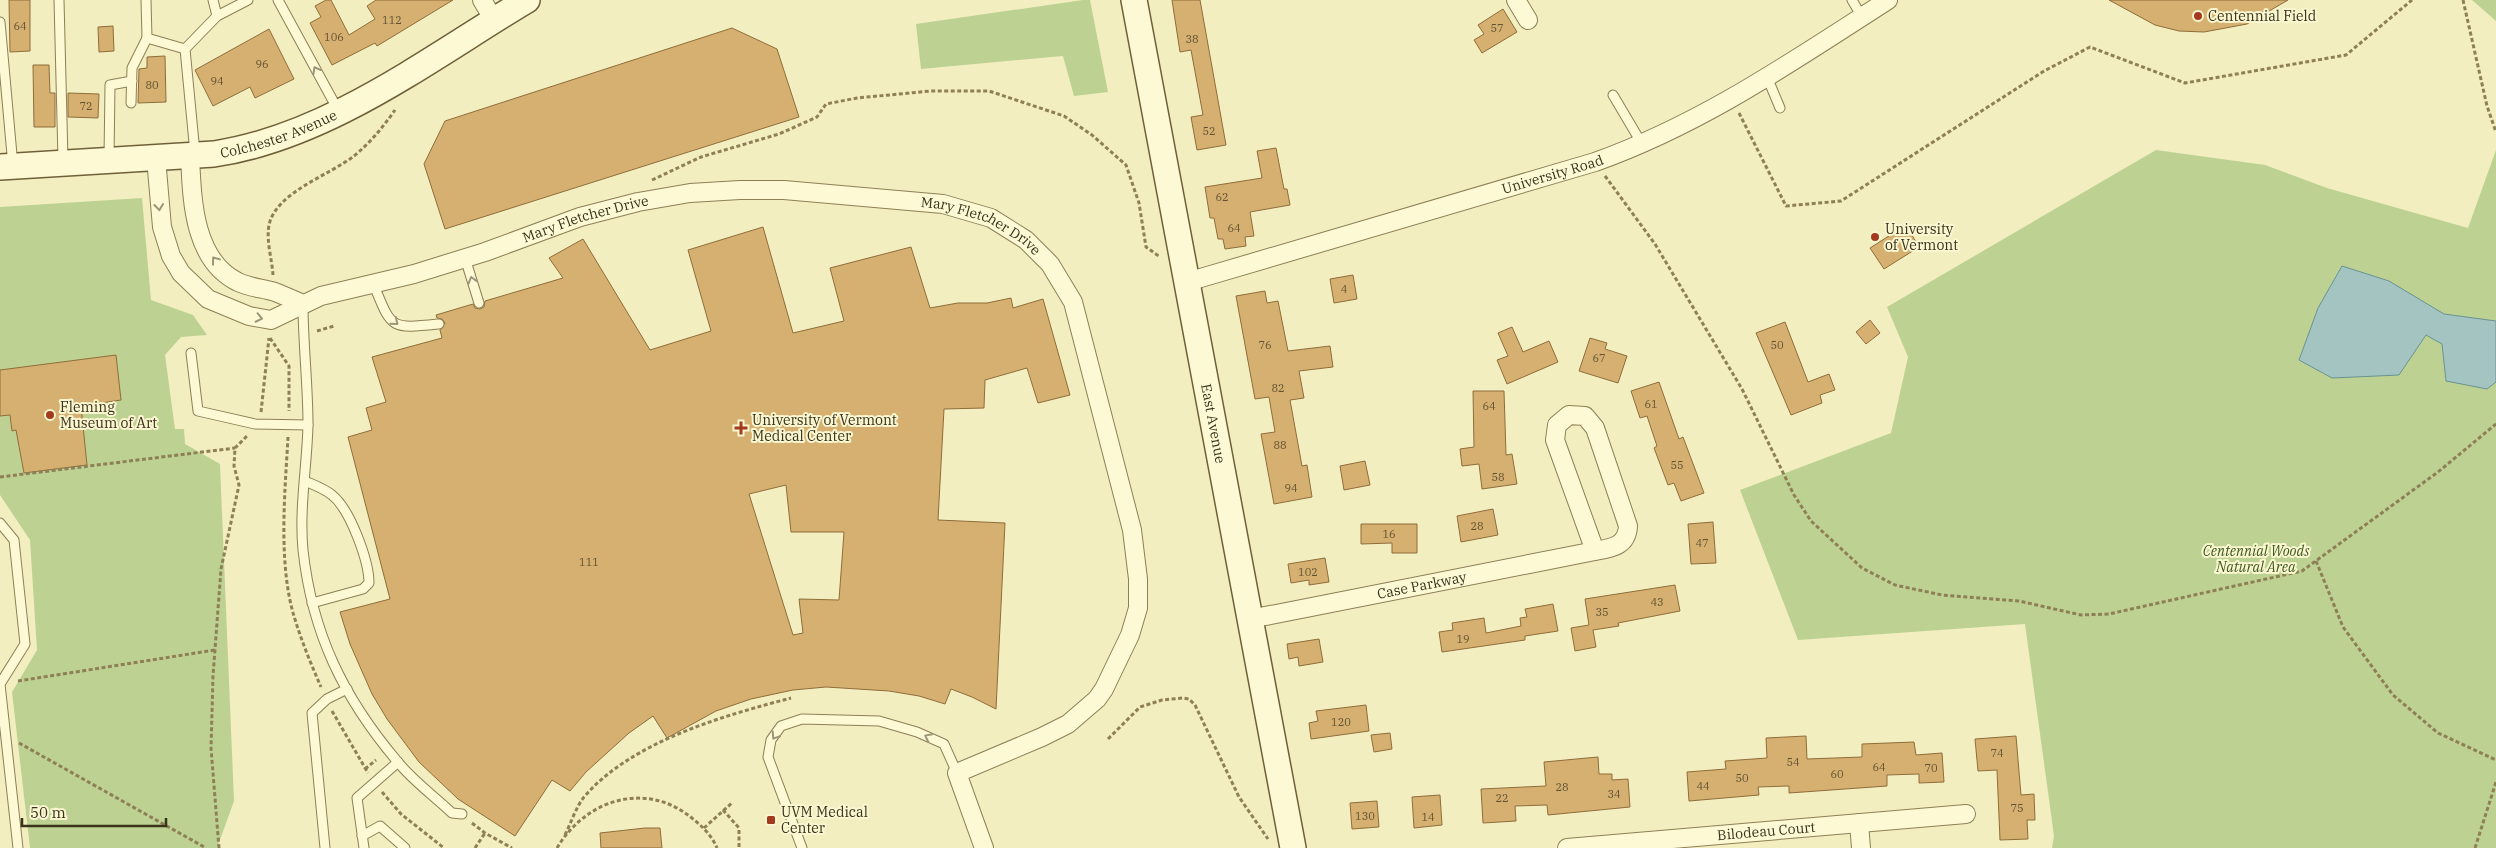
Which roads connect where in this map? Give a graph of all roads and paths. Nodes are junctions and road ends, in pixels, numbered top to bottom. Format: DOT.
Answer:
graph roads {
  1 [pos="59,0"];
  2 [pos="146,0"];
  3 [pos="213,0"];
  4 [pos="248,0"];
  5 [pos="278,0"];
  6 [pos="527,0"];
  7 [pos="1134,0"];
  8 [pos="1516,0"];
  9 [pos="1852,0"];
  10 [pos="1888,0"];
  11 [pos="2412,0"];
  12 [pos="2464,0"];
  13 [pos="488,10"];
  14 [pos="217,16"];
  15 [pos="1862,17"];
  16 [pos="1528,20"];
  17 [pos="0,22"];
  18 [pos="147,38"];
  19 [pos="185,49"];
  20 [pos="1767,77"];
  21 [pos="132,80"];
  22 [pos="1613,95"];
  23 [pos="1732,99"];
  24 [pos="131,103"];
  25 [pos="1780,108"];
  26 [pos="395,110"];
  27 [pos="339,113"];
  28 [pos="2496,132"];
  29 [pos="1642,144"];
  30 [pos="192,156"];
  31 [pos="156,158"];
  32 [pos="109,161"];
  33 [pos="1595,162"];
  34 [pos="63,163"];
  35 [pos="6,166"];
  36 [pos="644,183"];
  37 [pos="465,258"];
  38 [pos="1185,272"];
  39 [pos="273,280"];
  40 [pos="373,283"];
  41 [pos="479,303"];
  42 [pos="304,304"];
  43 [pos="439,324"];
  44 [pos="269,338"];
  45 [pos="190,353"];
  46 [pos="255,424"];
  47 [pos="2496,424"];
  48 [pos="308,426"];
  49 [pos="235,448"];
  50 [pos="0,477"];
  51 [pos="305,481"];
  52 [pos="0,523"];
  53 [pos="1595,551"];
  54 [pos="2316,561"];
  55 [pos="312,603"];
  56 [pos="1249,619"];
  57 [pos="215,650"];
  58 [pos="0,684"];
  59 [pos="347,689"];
  60 [pos="792,698"];
  61 [pos="6,736"];
  62 [pos="1108,739"];
  63 [pos="2496,760"];
  64 [pos="398,762"];
  65 [pos="957,773"];
  66 [pos="2496,782"];
  67 [pos="733,802"];
  68 [pos="724,810"];
  69 [pos="462,814"];
  70 [pos="1966,814"];
  71 [pos="1859,823"];
  72 [pos="704,828"];
  73 [pos="485,833"];
  74 [pos="565,835"];
  75 [pos="362,836"];
  76 [pos="1701,842"];
  77 [pos="1283,847"];
  78 [pos="18,848"];
  79 [pos="206,848"];
  80 [pos="219,848"];
  81 [pos="325,848"];
  82 [pos="364,848"];
  83 [pos="405,848"];
  84 [pos="476,848"];
  85 [pos="512,848"];
  86 [pos="557,848"];
  87 [pos="717,848"];
  88 [pos="739,848"];
  89 [pos="802,848"];
  90 [pos="984,848"];
  91 [pos="1566,848"];
  92 [pos="1861,848"];
  93 [pos="2475,848"];
  1 -- 34 [label="lane"];
  2 -- 18 [label="lane"];
  3 -- 14 [label="lane"];
  4 -- 14 [label="lane"];
  27 -- 5 [label="lane, one-way"];
  6 -- 13 [label="main road, Colchester Avenue"];
  7 -- 38 [label="main road, East Avenue"];
  8 -- 16 [label="street"];
  9 -- 15 [label="lane"];
  10 -- 15 [label="street, University Road"];
  11 -- 23 [label="path"];
  12 -- 28 [label="path"];
  13 -- 27 [label="main road, Colchester Avenue"];
  14 -- 19 [label="lane"];
  15 -- 20 [label="street, University Road"];
  17 -- 35 [label="lane"];
  18 -- 19 [label="lane"];
  18 -- 21 [label="lane"];
  19 -- 30 [label="lane"];
  20 -- 23 [label="street, University Road"];
  20 -- 25 [label="lane"];
  21 -- 24 [label="lane"];
  21 -- 32 [label="lane"];
  22 -- 29 [label="lane"];
  23 -- 29 [label="street, University Road"];
  26 -- 39 [label="path"];
  27 -- 30 [label="main road, Colchester Avenue"];
  29 -- 33 [label="street, University Road"];
  30 -- 31 [label="main road, Colchester Avenue"];
  42 -- 30 [label="street, one-way"];
  31 -- 32 [label="main road, Colchester Avenue"];
  31 -- 42 [label="street, Mary Fletcher Drive, one-way"];
  32 -- 34 [label="main road, Colchester Avenue"];
  33 -- 38 [label="street, University Road"];
  33 -- 54 [label="path"];
  34 -- 35 [label="main road, Colchester Avenue"];
  36 -- 38 [label="path"];
  37 -- 40 [label="street, Mary Fletcher Drive"];
  41 -- 37 [label="lane, one-way"];
  37 -- 65 [label="street, Mary Fletcher Drive"];
  38 -- 56 [label="main road, East Avenue"];
  40 -- 42 [label="street, Mary Fletcher Drive"];
  40 -- 43 [label="lane, one-way"];
  42 -- 48 [label="lane"];
  44 -- 46 [label="path"];
  45 -- 46 [label="lane"];
  46 -- 48 [label="lane"];
  46 -- 49 [label="path"];
  47 -- 54 [label="path"];
  48 -- 51 [label="lane"];
  49 -- 50 [label="path"];
  49 -- 57 [label="path"];
  51 -- 55 [label="lane"];
  51 -- 55 [label="lane"];
  52 -- 58 [label="lane"];
  53 -- 53 [label="street, Case Parkway"];
  53 -- 56 [label="street, Case Parkway"];
  54 -- 63 [label="path"];
  55 -- 59 [label="lane"];
  56 -- 77 [label="main road, East Avenue"];
  57 -- 58 [label="path"];
  57 -- 80 [label="path"];
  58 -- 61 [label="lane"];
  59 -- 64 [label="lane"];
  59 -- 81 [label="lane"];
  60 -- 74 [label="path"];
  61 -- 78 [label="lane"];
  61 -- 79 [label="path"];
  62 -- 77 [label="path"];
  64 -- 69 [label="lane"];
  64 -- 75 [label="lane"];
  65 -- 89 [label="lane, one-way"];
  65 -- 90 [label="street"];
  66 -- 93 [label="path"];
  67 -- 68 [label="path"];
  68 -- 72 [label="path"];
  68 -- 88 [label="path"];
  69 -- 73 [label="path"];
  70 -- 71 [label="street, Bilodeau Court"];
  71 -- 76 [label="street, Bilodeau Court"];
  71 -- 92 [label="street"];
  72 -- 74 [label="path"];
  72 -- 87 [label="path"];
  73 -- 84 [label="path"];
  73 -- 85 [label="path"];
  74 -- 86 [label="path"];
  75 -- 82 [label="lane"];
  75 -- 83 [label="lane"];
  76 -- 91 [label="street, Bilodeau Court"];
}
